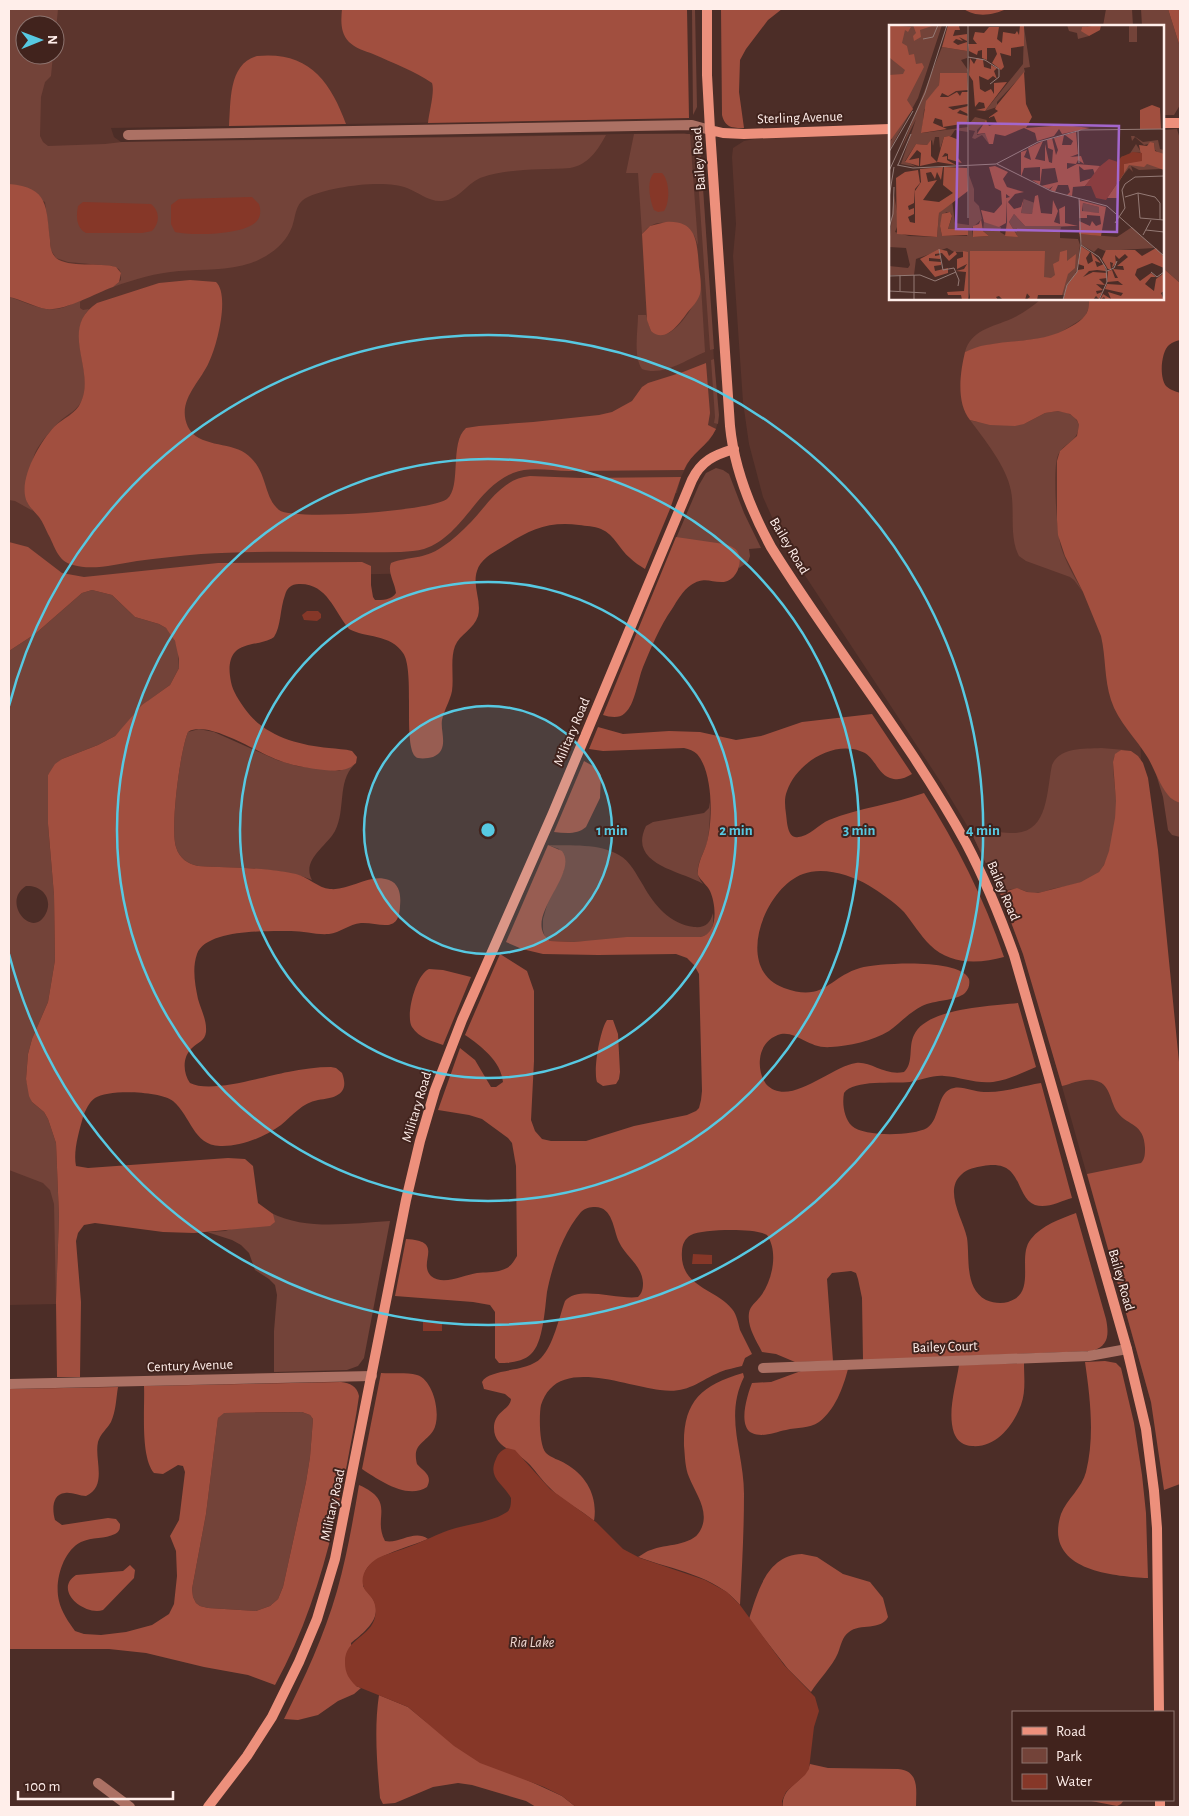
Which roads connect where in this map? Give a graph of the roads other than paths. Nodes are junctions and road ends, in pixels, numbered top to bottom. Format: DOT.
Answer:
graph roads {
  1 [pos="707,9"];
  2 [pos="1164,123"];
  3 [pos="1180,123"];
  4 [pos="889,128"];
  5 [pos="710,130"];
  6 [pos="128,135"];
  7 [pos="734,449"];
  8 [pos="1127,1349"];
  9 [pos="763,1368"];
  10 [pos="372,1376"];
  11 [pos="9,1384"];
  12 [pos="1159,1711"];
  13 [pos="98,1783"];
  14 [pos="130,1807"];
  15 [pos="208,1807"];
  1 -- 5 [label="main road, Bailey Road"];
  2 -- 3 [label="main road"];
  4 -- 5 [label="main road, Sterling Avenue"];
  5 -- 6 [label="street"];
  5 -- 7 [label="main road, Bailey Road"];
  7 -- 8 [label="main road, Bailey Road"];
  7 -- 10 [label="main road, Military Road"];
  8 -- 9 [label="street, Bailey Court"];
  8 -- 12 [label="main road, Bailey Road"];
  10 -- 11 [label="street, Century Avenue"];
  10 -- 15 [label="main road, Military Road"];
  13 -- 14 [label="street"];
}
